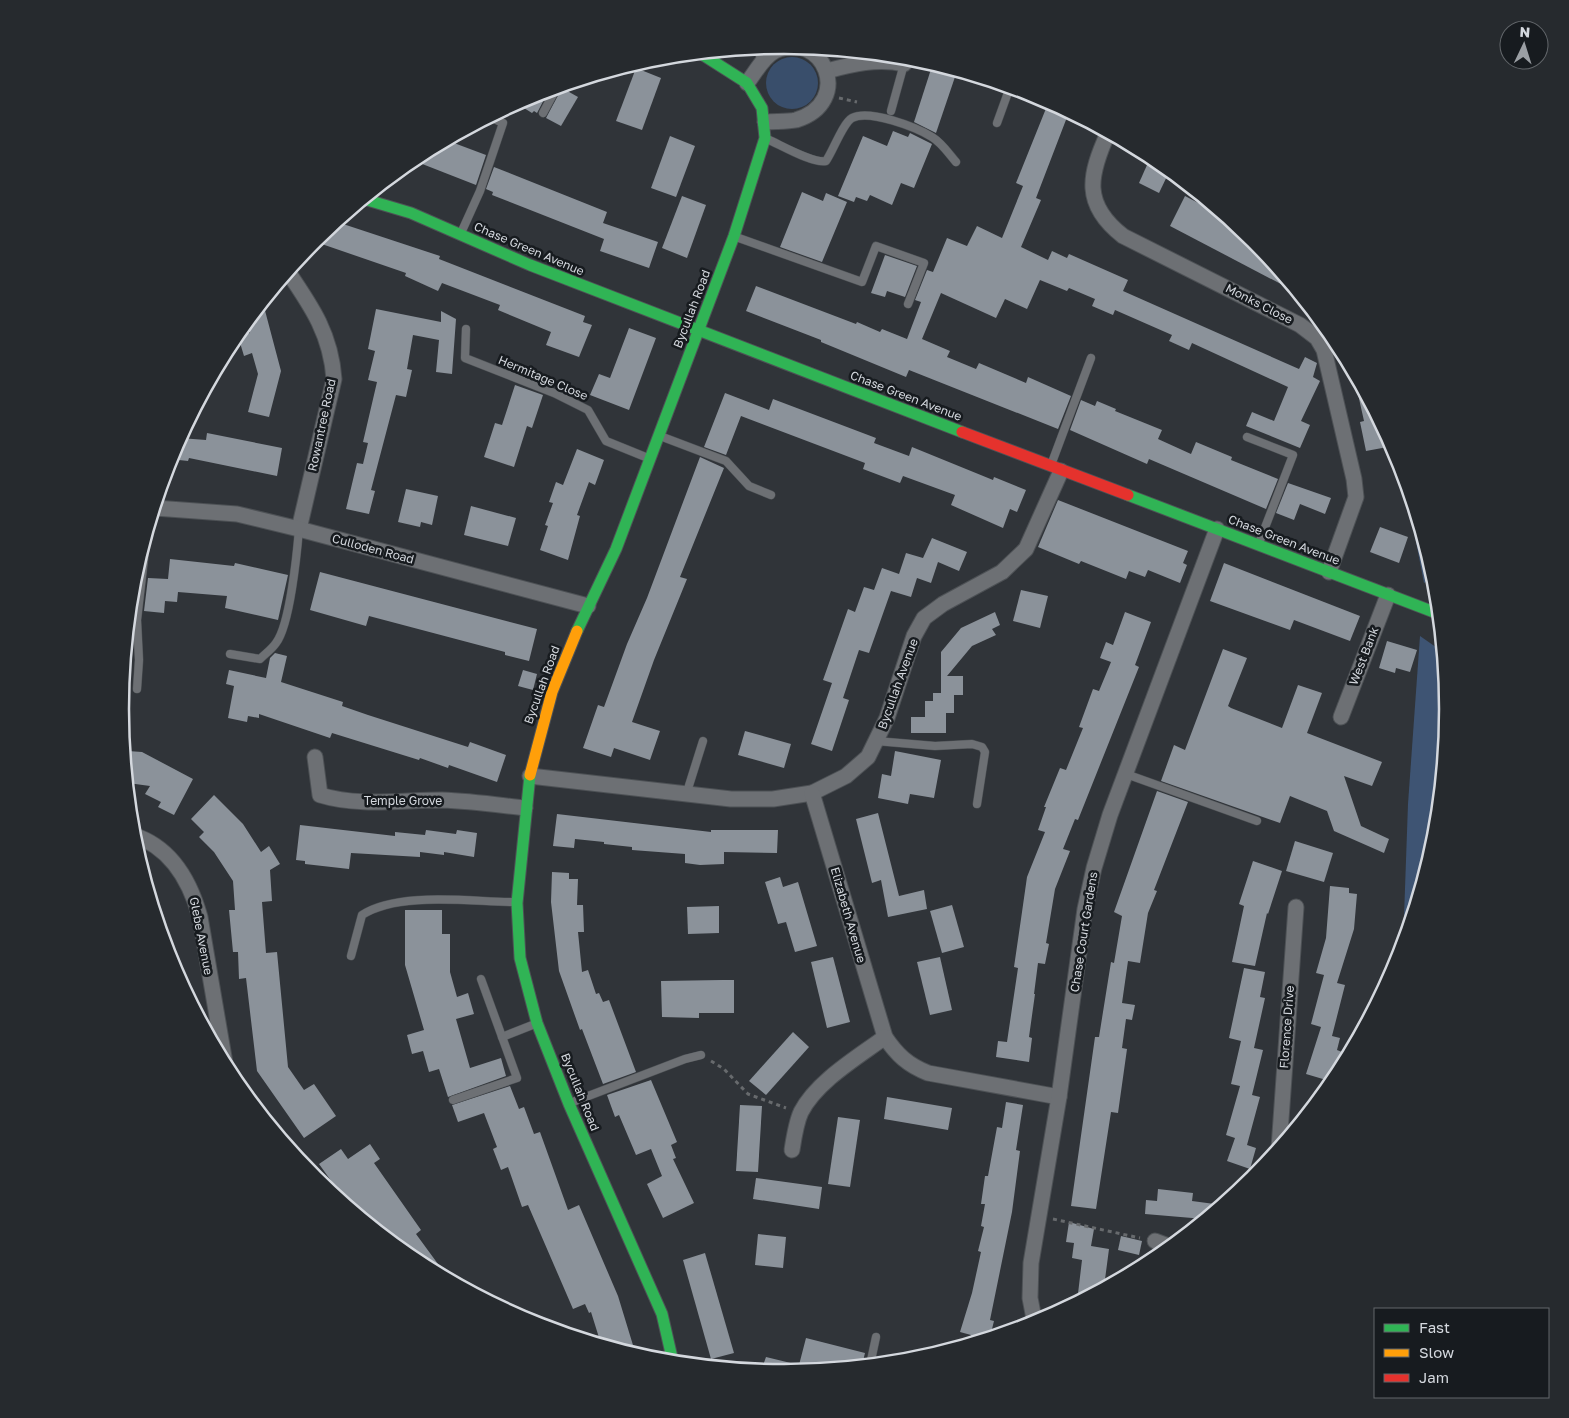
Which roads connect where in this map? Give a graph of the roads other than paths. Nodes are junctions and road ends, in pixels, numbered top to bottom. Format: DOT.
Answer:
graph roads {
  1 [pos="771,54"];
  2 [pos="760,55"];
  3 [pos="814,55"];
  4 [pos="708,58"];
  5 [pos="764,61"];
  6 [pos="885,62"];
  7 [pos="906,65"];
  8 [pos="827,71"];
  9 [pos="747,83"];
  10 [pos="1008,94"];
  11 [pos="551,97"];
  12 [pos="891,111"];
  13 [pos="543,113"];
  14 [pos="497,120"];
  15 [pos="765,122"];
  16 [pos="998,123"];
  17 [pos="766,138"];
  18 [pos="1105,138"];
  19 [pos="956,162"];
  20 [pos="371,201"];
  21 [pos="460,234"];
  22 [pos="734,236"];
  23 [pos="292,277"];
  24 [pos="908,304"];
  25 [pos="466,330"];
  26 [pos="698,331"];
  27 [pos="1091,358"];
  28 [pos="659,436"];
  29 [pos="1247,437"];
  30 [pos="650,459"];
  31 [pos="1056,469"];
  32 [pos="770,495"];
  33 [pos="161,508"];
  34 [pos="299,529"];
  35 [pos="1217,529"];
  36 [pos="1258,545"];
  37 [pos="1329,572"];
  38 [pos="140,591"];
  39 [pos="1388,595"];
  40 [pos="588,606"];
  41 [pos="1432,611"];
  42 [pos="230,654"];
  43 [pos="137,689"];
  44 [pos="1341,717"];
  45 [pos="703,741"];
  46 [pos="876,741"];
  47 [pos="315,757"];
  48 [pos="1126,774"];
  49 [pos="530,776"];
  50 [pos="812,793"];
  51 [pos="686,795"];
  52 [pos="977,804"];
  53 [pos="526,808"];
  54 [pos="1257,821"];
  55 [pos="143,840"];
  56 [pos="517,902"];
  57 [pos="1296,907"];
  58 [pos="351,956"];
  59 [pos="481,979"];
  60 [pos="537,1023"];
  61 [pos="502,1036"];
  62 [pos="884,1037"];
  63 [pos="222,1044"];
  64 [pos="702,1055"];
  65 [pos="1059,1097"];
  66 [pos="453,1100"];
  67 [pos="568,1104"];
  68 [pos="1280,1138"];
  69 [pos="792,1150"];
  70 [pos="1156,1241"];
  71 [pos="1163,1244"];
  72 [pos="1033,1315"];
  73 [pos="876,1337"];
  74 [pos="671,1354"];
  75 [pos="871,1359"];
  1 -- 5 [label="street"];
  2 -- 5 [label="lane"];
  3 -- 8 [label="street"];
  4 -- 9 [label="street, Bycullah Road"];
  5 -- 9 [label="street"];
  6 -- 8 [label="street"];
  7 -- 12 [label="lane"];
  8 -- 15 [label="street"];
  9 -- 15 [label="street, Bycullah Road"];
  10 -- 16 [label="lane"];
  11 -- 13 [label="lane"];
  14 -- 21 [label="lane"];
  15 -- 17 [label="street, Bycullah Road"];
  17 -- 19 [label="lane"];
  17 -- 22 [label="street, Bycullah Road"];
  18 -- 37 [label="street, Monks Close"];
  20 -- 21 [label="street, Chase Green Avenue"];
  21 -- 26 [label="street, Chase Green Avenue"];
  22 -- 24 [label="lane"];
  22 -- 26 [label="street, Bycullah Road"];
  23 -- 34 [label="street, Rowantree Road"];
  25 -- 30 [label="lane, Hermitage Close"];
  26 -- 28 [label="street, Bycullah Road"];
  26 -- 31 [label="street, Chase Green Avenue"];
  27 -- 31 [label="lane"];
  28 -- 30 [label="street, Bycullah Road"];
  28 -- 32 [label="lane"];
  29 -- 36 [label="lane"];
  30 -- 40 [label="street, Bycullah Road"];
  31 -- 35 [label="street, Chase Green Avenue"];
  31 -- 46 [label="street, Bycullah Avenue"];
  33 -- 34 [label="street, Culloden Road"];
  34 -- 40 [label="street, Culloden Road"];
  34 -- 42 [label="lane"];
  35 -- 36 [label="street, Chase Green Avenue"];
  35 -- 48 [label="street, Chase Court Gardens"];
  36 -- 37 [label="street, Chase Green Avenue"];
  37 -- 39 [label="street, Chase Green Avenue"];
  38 -- 43 [label="lane"];
  39 -- 41 [label="street, Chase Green Avenue"];
  39 -- 44 [label="street, West Bank"];
  40 -- 49 [label="street, Bycullah Road"];
  45 -- 51 [label="lane"];
  46 -- 50 [label="street, Bycullah Avenue"];
  46 -- 52 [label="lane"];
  47 -- 53 [label="street, Temple Grove"];
  48 -- 54 [label="lane"];
  48 -- 65 [label="street, Chase Court Gardens"];
  49 -- 51 [label="street, Bycullah Avenue"];
  49 -- 53 [label="street, Bycullah Road"];
  50 -- 51 [label="street, Bycullah Avenue"];
  50 -- 62 [label="street, Elizabeth Avenue"];
  53 -- 56 [label="street, Bycullah Road"];
  55 -- 63 [label="street, Glebe Avenue"];
  56 -- 58 [label="lane"];
  56 -- 60 [label="street, Bycullah Road"];
  57 -- 68 [label="street, Florence Drive"];
  59 -- 61 [label="lane"];
  60 -- 61 [label="lane"];
  60 -- 67 [label="street, Bycullah Road"];
  61 -- 66 [label="lane"];
  62 -- 65 [label="street, Elizabeth Avenue"];
  62 -- 69 [label="street"];
  64 -- 67 [label="lane"];
  65 -- 72 [label="street, Chase Court Gardens"];
  67 -- 74 [label="street, Bycullah Road"];
  70 -- 71 [label="street"];
  73 -- 75 [label="lane"];
}
